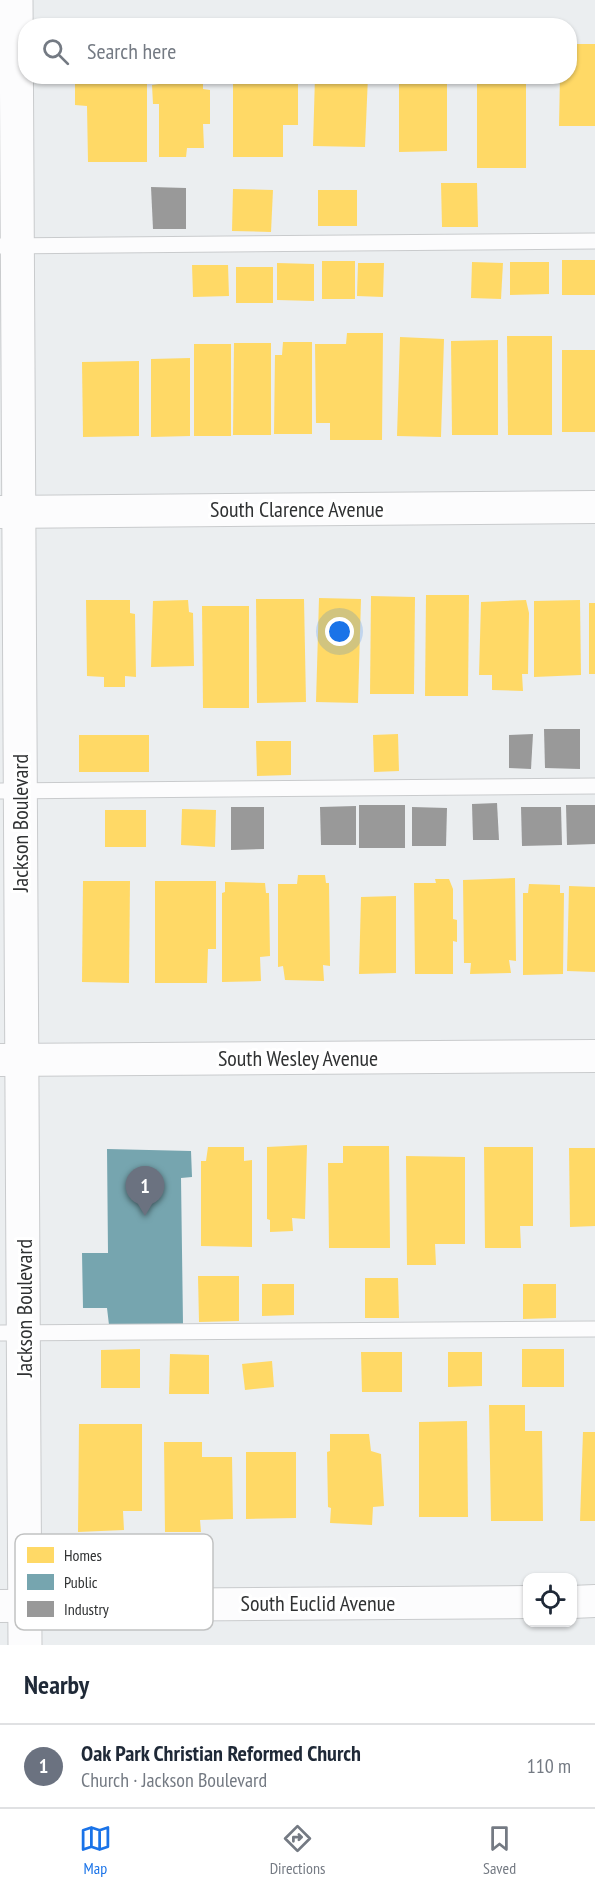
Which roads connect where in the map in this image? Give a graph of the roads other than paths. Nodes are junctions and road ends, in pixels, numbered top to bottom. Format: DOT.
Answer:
graph roads {
  1 [pos="16,0"];
  2 [pos="595,241"];
  3 [pos="9,246"];
  4 [pos="595,507"];
  5 [pos="9,512"];
  6 [pos="595,786"];
  7 [pos="10,791"];
  8 [pos="595,1056"];
  9 [pos="11,1060"];
  10 [pos="595,1329"];
  11 [pos="12,1333"];
  12 [pos="595,1601"];
  13 [pos="523,1602"];
  14 [pos="577,1602"];
  15 [pos="213,1604"];
  16 [pos="13,1606"];
  17 [pos="20,1630"];
  18 [pos="25,1645"];
  1 -- 3 [label="street, Jackson Boulevard"];
  2 -- 3 [label="lane"];
  3 -- 5 [label="street, Jackson Boulevard"];
  4 -- 5 [label="street, South Clarence Avenue"];
  5 -- 7 [label="street, Jackson Boulevard"];
  6 -- 7 [label="lane"];
  7 -- 9 [label="street, Jackson Boulevard"];
  8 -- 9 [label="street, South Wesley Avenue"];
  9 -- 11 [label="street, Jackson Boulevard"];
  10 -- 11 [label="lane"];
  11 -- 16 [label="street, Jackson Boulevard"];
  12 -- 14 [label="street"];
  13 -- 15 [label="street, South Euclid Avenue"];
  17 -- 18 [label="street, Jackson Boulevard"];
}
